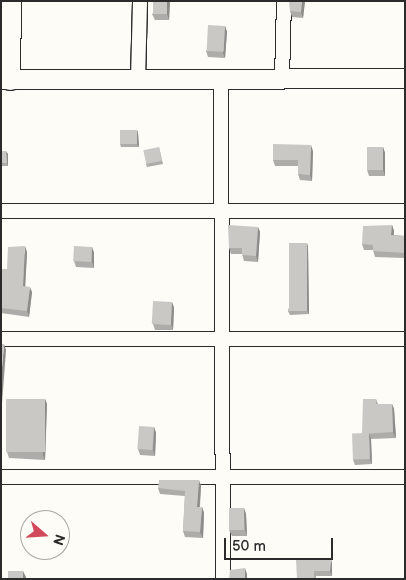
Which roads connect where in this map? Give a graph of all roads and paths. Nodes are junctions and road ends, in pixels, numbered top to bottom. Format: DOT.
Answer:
graph roads {
  1 [pos="11,1"];
  2 [pos="140,1"];
  3 [pos="284,1"];
  4 [pos="282,78"];
  5 [pos="405,78"];
  6 [pos="138,79"];
  7 [pos="221,79"];
  8 [pos="5,80"];
  9 [pos="1,211"];
  10 [pos="221,211"];
  11 [pos="405,211"];
  12 [pos="221,338"];
  13 [pos="1,339"];
  14 [pos="405,339"];
  15 [pos="221,476"];
  16 [pos="1,477"];
  17 [pos="405,477"];
  18 [pos="223,579"];
  1 -- 8 [label="street"];
  2 -- 6 [label="street"];
  3 -- 4 [label="street"];
  4 -- 5 [label="street"];
  4 -- 7 [label="street"];
  6 -- 7 [label="street"];
  6 -- 8 [label="street"];
  7 -- 10 [label="street"];
  9 -- 10 [label="street"];
  10 -- 11 [label="street"];
  10 -- 12 [label="street"];
  12 -- 13 [label="street"];
  12 -- 14 [label="street"];
  12 -- 15 [label="street"];
  15 -- 16 [label="street"];
  15 -- 17 [label="street"];
  15 -- 18 [label="street"];
}
